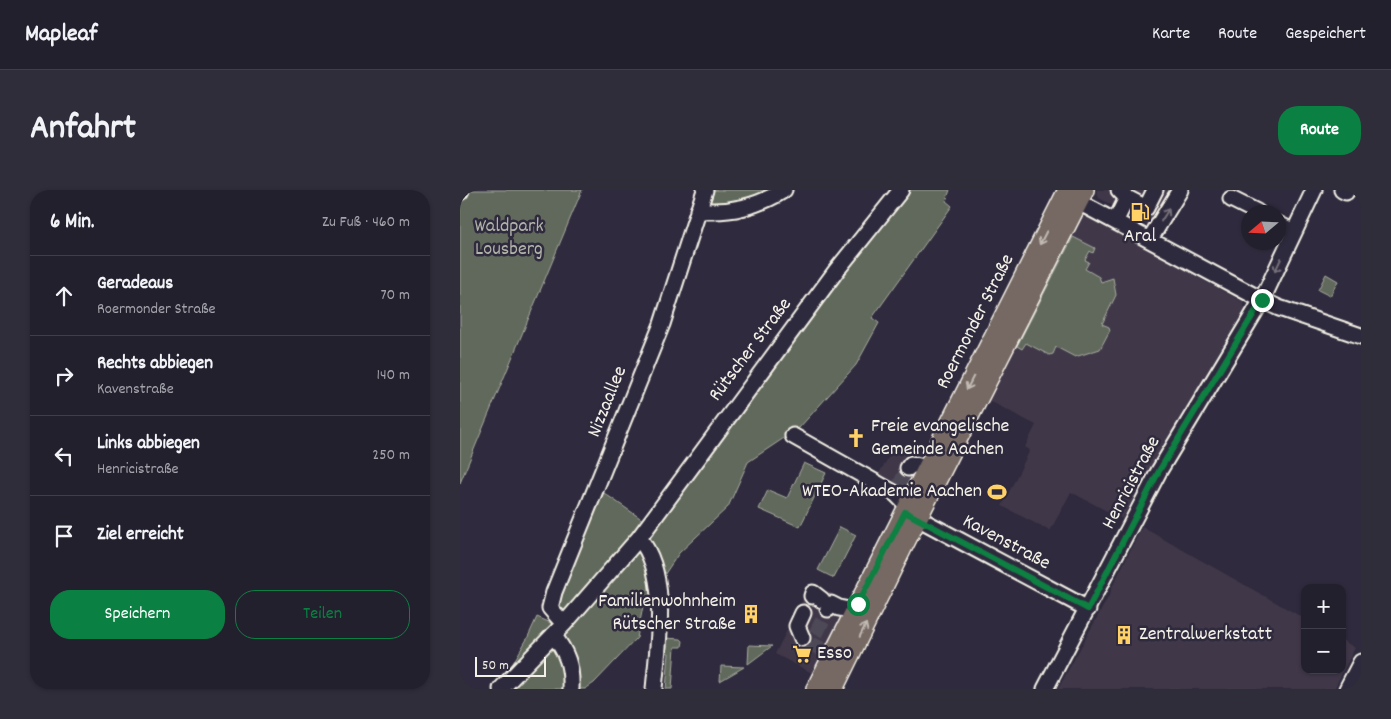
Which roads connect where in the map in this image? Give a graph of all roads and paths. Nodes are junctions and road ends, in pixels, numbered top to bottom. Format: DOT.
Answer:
graph roads {
  1 [pos="705,190"];
  2 [pos="784,190"];
  3 [pos="900,190"];
  4 [pos="1155,190"];
  5 [pos="1180,190"];
  6 [pos="1314,190"];
  7 [pos="1074,194"];
  8 [pos="1123,194"];
  9 [pos="1231,199"];
  10 [pos="1243,205"];
  11 [pos="698,210"];
  12 [pos="1116,220"];
  13 [pos="1286,228"];
  14 [pos="1294,232"];
  15 [pos="1150,239"];
  16 [pos="1262,300"];
  17 [pos="1361,336"];
  18 [pos="793,436"];
  19 [pos="905,503"];
  20 [pos="639,538"];
  21 [pos="1088,609"];
  22 [pos="804,613"];
  23 [pos="564,624"];
  24 [pos="552,635"];
  25 [pos="804,637"];
  26 [pos="1361,662"];
  27 [pos="504,687"];
  28 [pos="571,689"];
  29 [pos="654,689"];
  30 [pos="816,689"];
  31 [pos="833,689"];
  32 [pos="1045,689"];
  33 [pos="1347,689"];
  1 -- 11 [label="street, Nizzaallee"];
  2 -- 11 [label="street"];
  3 -- 20 [label="street, Rütscher Straße"];
  4 -- 8 [label="street"];
  15 -- 5 [label="street, one-way"];
  6 -- 14 [label="street, Henricistraße"];
  7 -- 12 [label="street"];
  7 -- 19 [label="main road, Roermonder Straße"];
  7 -- 19 [label="main road, Roermonder Straße, one-way"];
  8 -- 12 [label="street"];
  9 -- 10 [label="street"];
  11 -- 23 [label="street, Nizzaallee"];
  12 -- 15 [label="street"];
  13 -- 14 [label="street"];
  14 -- 16 [label="street, Henricistraße, one-way"];
  15 -- 16 [label="street"];
  16 -- 17 [label="street"];
  16 -- 21 [label="street, Henricistraße"];
  18 -- 19 [label="street, Kavenstraße"];
  19 -- 21 [label="street, Kavenstraße"];
  19 -- 30 [label="main road, Roermonder Straße"];
  31 -- 19 [label="main road, Roermonder Straße, one-way"];
  20 -- 23 [label="street, Rütscher Straße"];
  20 -- 29 [label="street"];
  21 -- 32 [label="street, Henricistraße"];
  22 -- 25 [label="street"];
  23 -- 24 [label="street, Rütscher Straße"];
  24 -- 27 [label="street, Rütscher Straße"];
  24 -- 28 [label="street"];
  26 -- 33 [label="street"];
}
